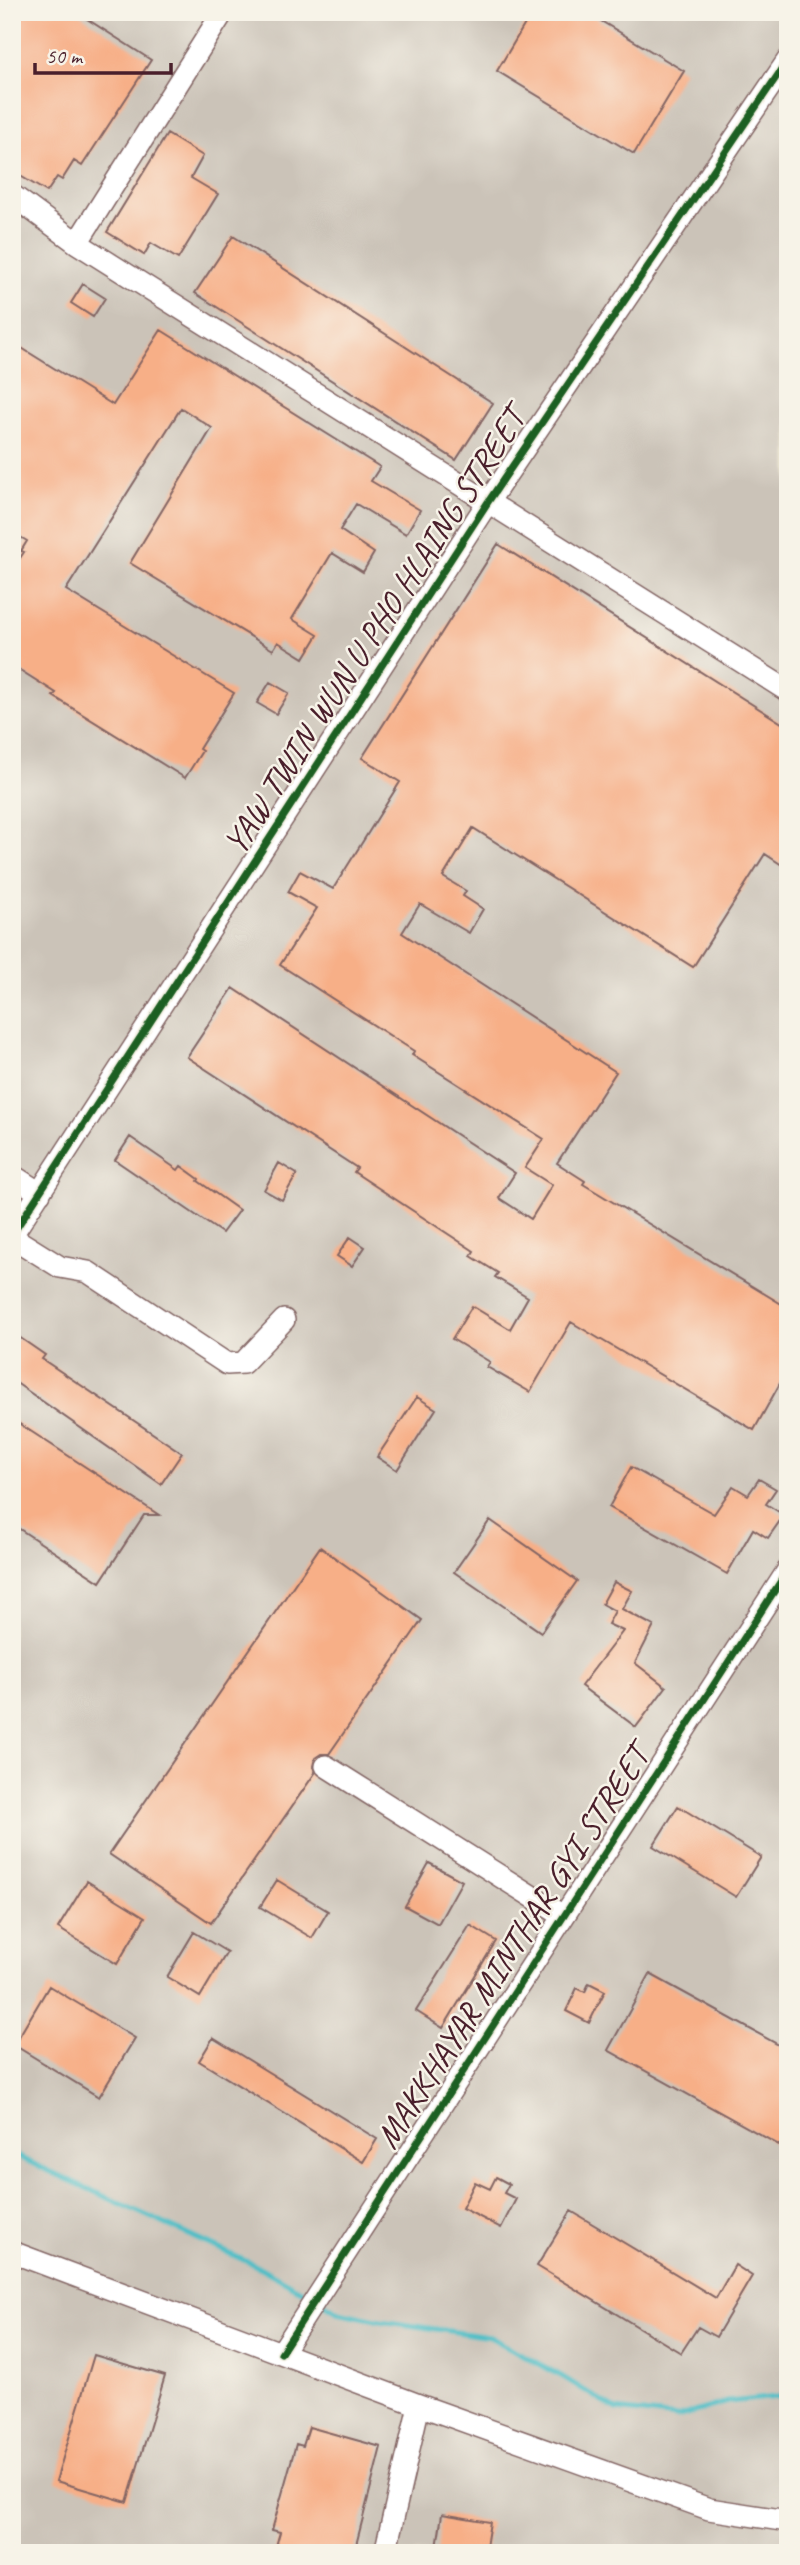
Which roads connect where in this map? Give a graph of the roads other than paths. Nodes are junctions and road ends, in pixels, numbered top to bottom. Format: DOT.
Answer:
graph roads {
  1 [pos="223,12"];
  2 [pos="788,60"];
  3 [pos="12,195"];
  4 [pos="77,243"];
  5 [pos="488,502"];
  6 [pos="788,691"];
  7 [pos="12,1175"];
  8 [pos="40,1193"];
  9 [pos="12,1236"];
  10 [pos="284,1320"];
  11 [pos="788,1570"];
  12 [pos="326,1766"];
  13 [pos="564,1916"];
  14 [pos="12,2252"];
  15 [pos="281,2353"];
  16 [pos="419,2405"];
  17 [pos="788,2521"];
  18 [pos="385,2553"];
  1 -- 4 [label="street"];
  2 -- 5 [label="street, YAW TWIN WUN U PHO HLAING STREET"];
  3 -- 4 [label="street"];
  4 -- 5 [label="street"];
  5 -- 6 [label="street"];
  5 -- 8 [label="street, YAW TWIN WUN U PHO HLAING STREET"];
  7 -- 8 [label="street"];
  8 -- 9 [label="street, YAW TWIN WUN U PHO HLAING STREET"];
  9 -- 10 [label="street"];
  11 -- 13 [label="street, MAKKHAYAR MINTHAR GYI STREET"];
  12 -- 13 [label="street"];
  13 -- 15 [label="street, MAKKHAYAR MINTHAR GYI STREET"];
  14 -- 15 [label="street"];
  15 -- 16 [label="street"];
  16 -- 17 [label="street"];
  16 -- 18 [label="street"];
}
